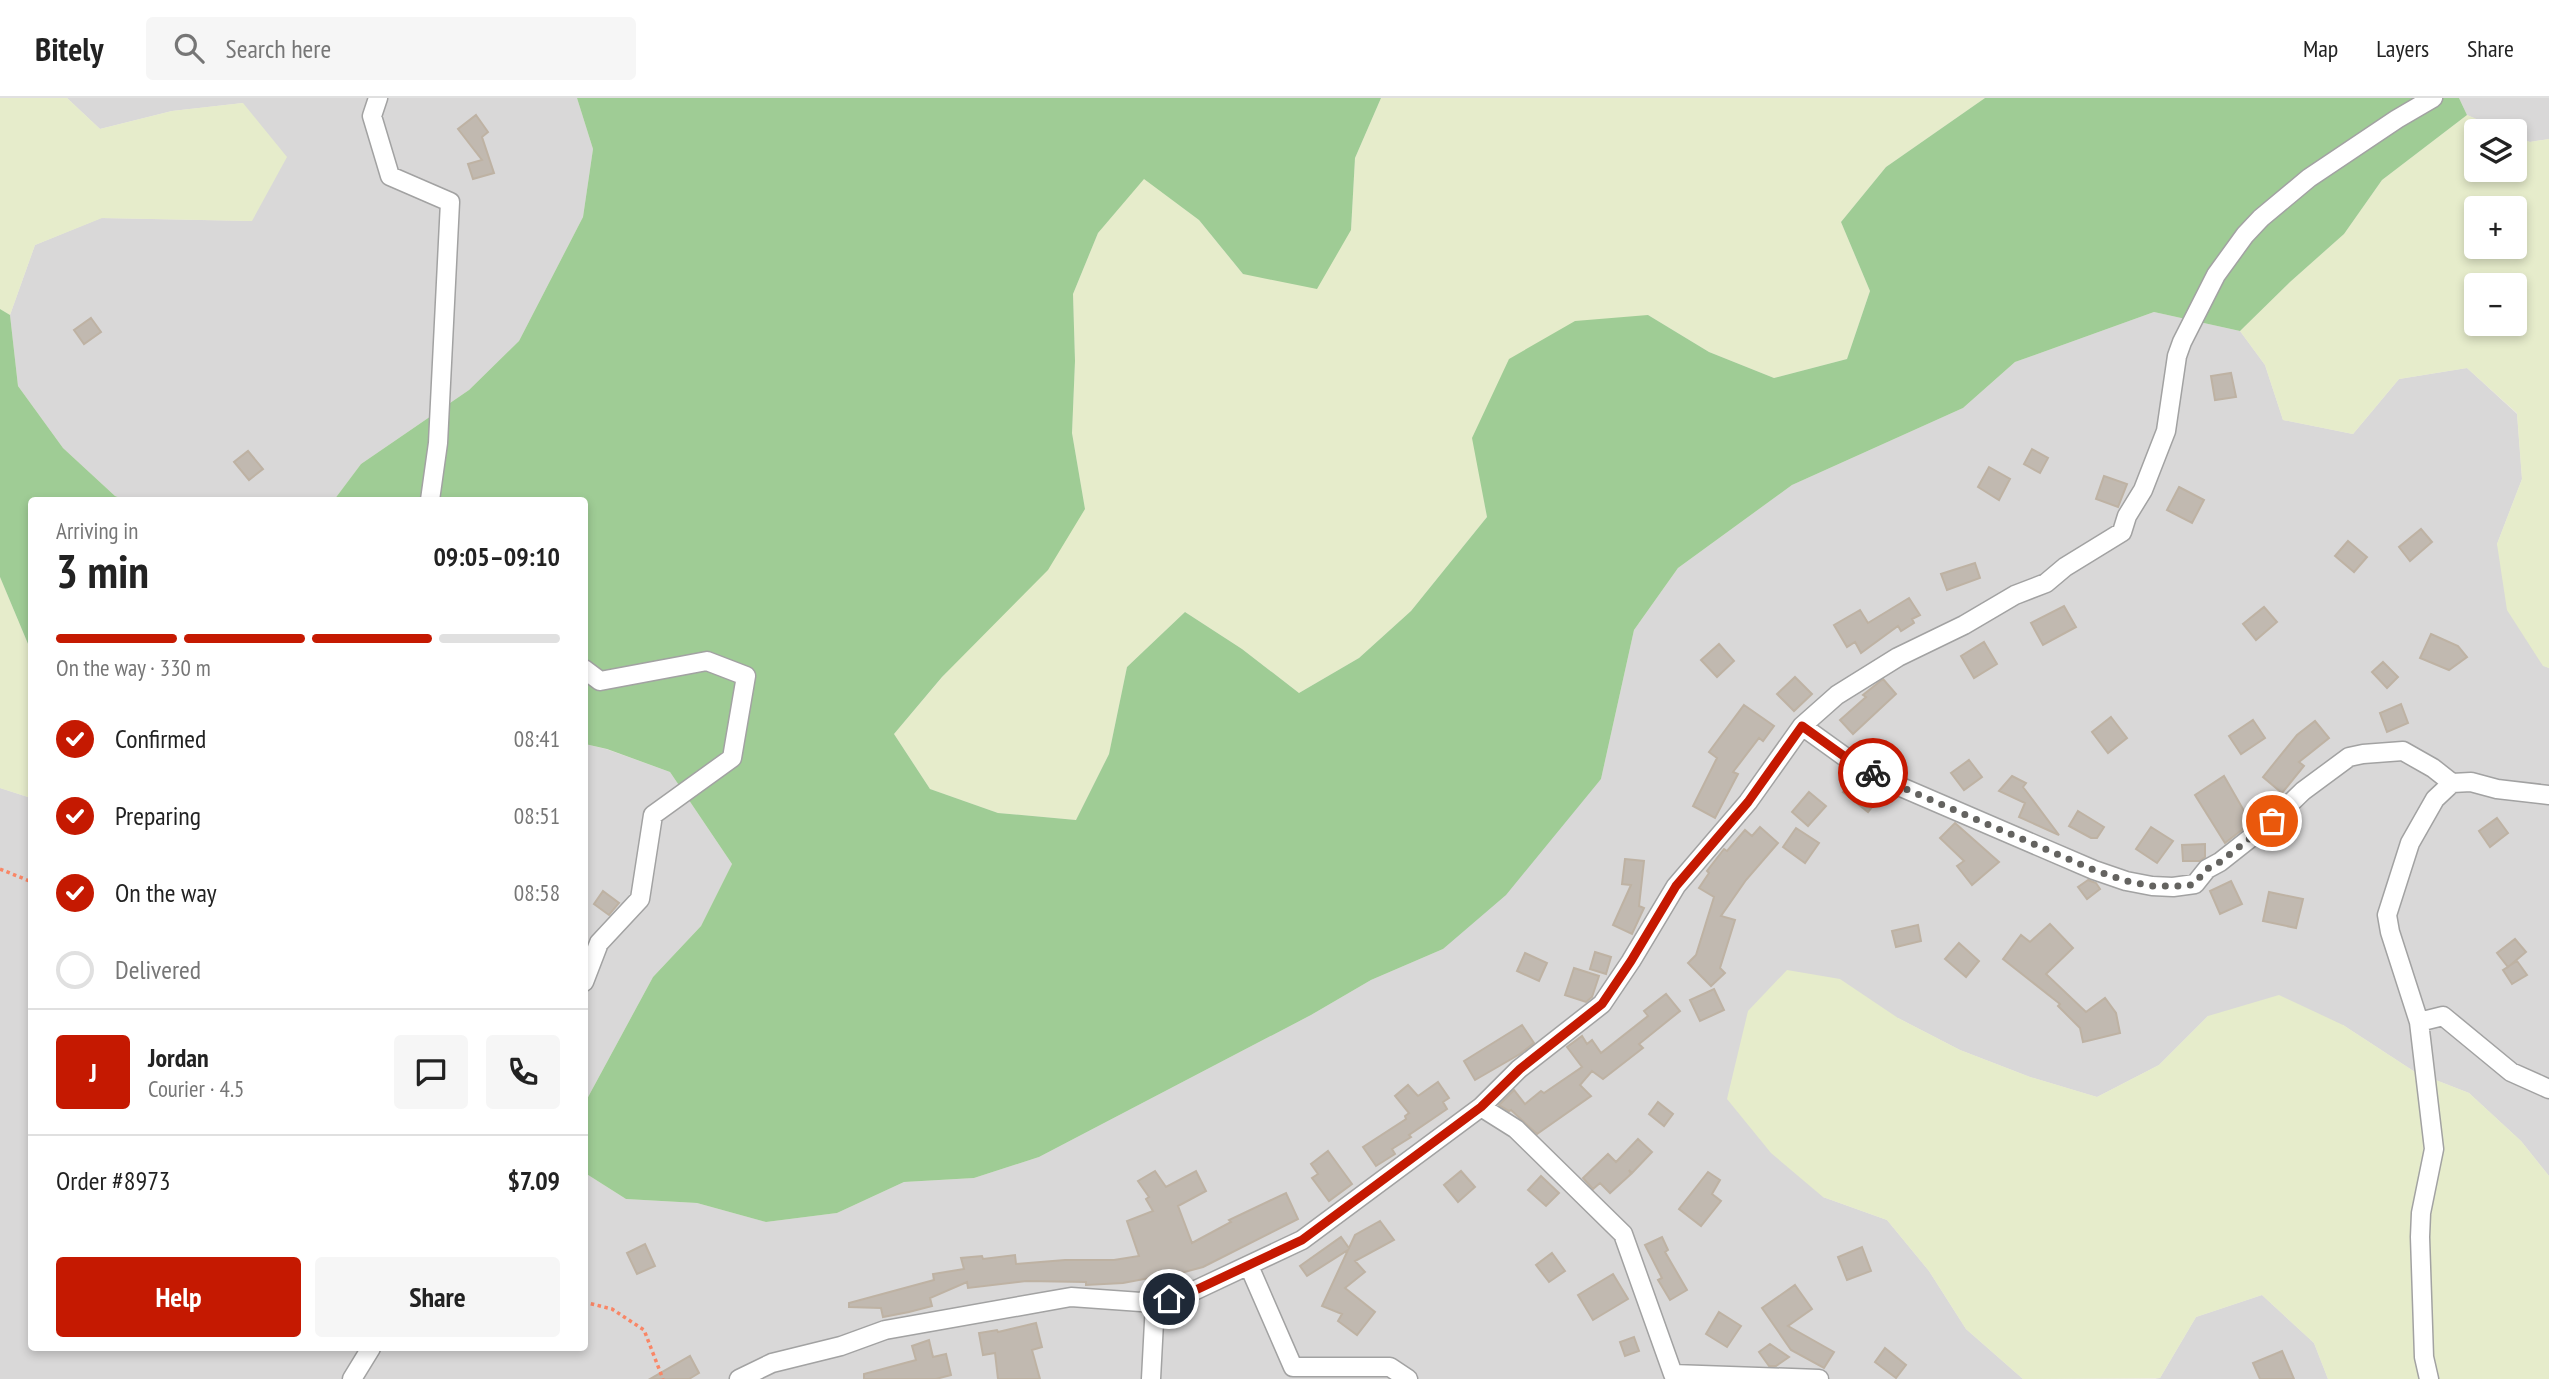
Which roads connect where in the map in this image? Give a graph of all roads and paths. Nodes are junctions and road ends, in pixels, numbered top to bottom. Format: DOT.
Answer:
graph roads {
  1 [pos="378,98"];
  2 [pos="2433,98"];
  3 [pos="430,497"];
  4 [pos="588,672"];
  5 [pos="1802,726"];
  6 [pos="2452,783"];
  7 [pos="2549,795"];
  8 [pos="0,869"];
  9 [pos="28,880"];
  10 [pos="588,972"];
  11 [pos="2419,1022"];
  12 [pos="2549,1089"];
  13 [pos="1481,1107"];
  14 [pos="1249,1266"];
  15 [pos="588,1303"];
  16 [pos="1155,1303"];
  17 [pos="369,1351"];
  18 [pos="352,1379"];
  19 [pos="663,1379"];
  20 [pos="739,1379"];
  21 [pos="1151,1379"];
  22 [pos="1408,1379"];
  23 [pos="1819,1379"];
  24 [pos="2428,1379"];
  1 -- 3 [label="street"];
  2 -- 5 [label="street"];
  4 -- 10 [label="street"];
  5 -- 6 [label="street"];
  5 -- 13 [label="street"];
  6 -- 7 [label="street"];
  6 -- 11 [label="street"];
  8 -- 9 [label="path"];
  11 -- 12 [label="street"];
  11 -- 24 [label="street"];
  13 -- 14 [label="street"];
  13 -- 23 [label="street"];
  14 -- 16 [label="street"];
  14 -- 22 [label="street"];
  15 -- 19 [label="path"];
  16 -- 20 [label="street"];
  16 -- 21 [label="street"];
  17 -- 18 [label="street"];
}
